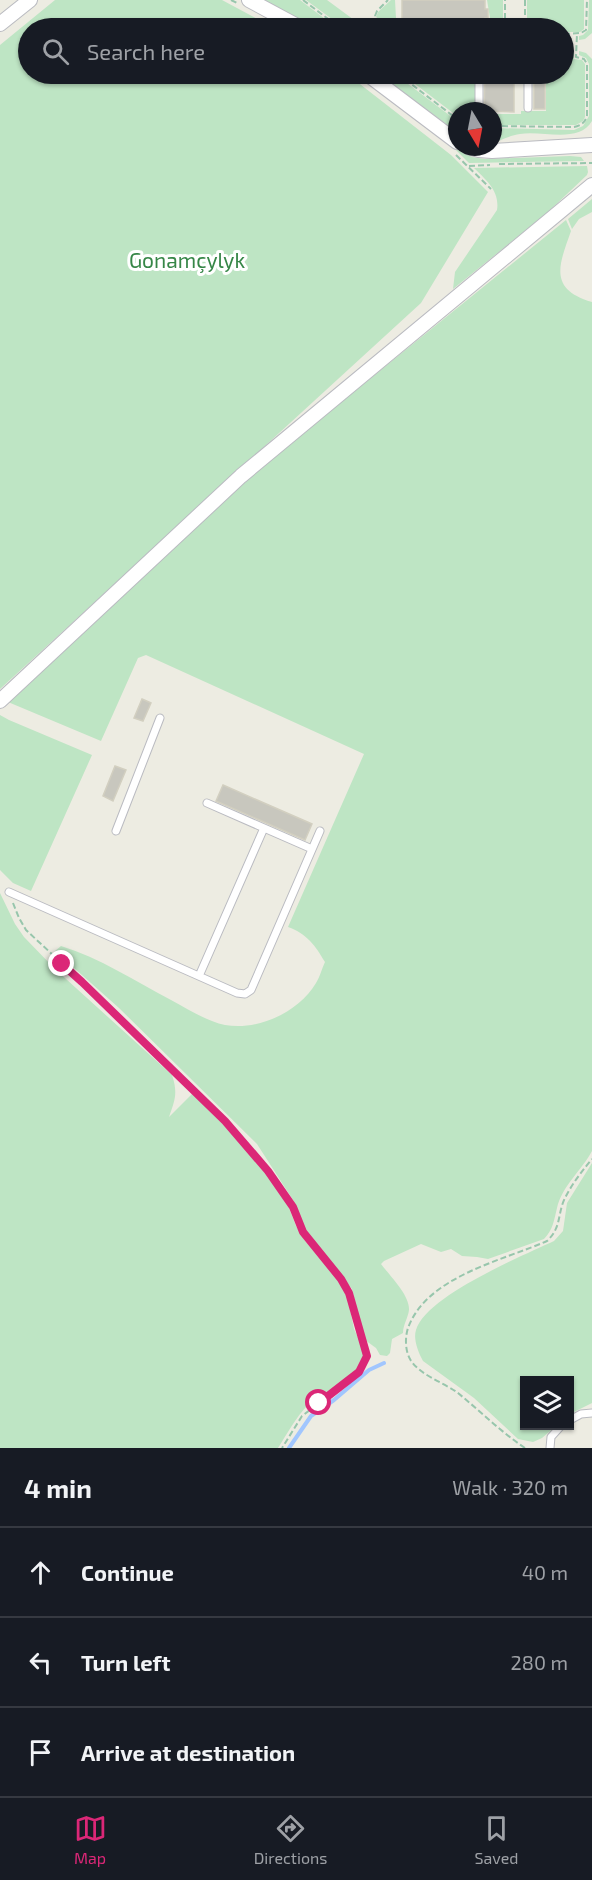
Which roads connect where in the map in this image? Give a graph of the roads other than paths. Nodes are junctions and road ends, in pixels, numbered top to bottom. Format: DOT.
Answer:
graph roads {
  1 [pos="30,0"];
  2 [pos="249,0"];
  3 [pos="282,18"];
  4 [pos="0,24"];
  5 [pos="380,84"];
  6 [pos="479,84"];
  7 [pos="528,84"];
  8 [pos="479,102"];
  9 [pos="528,108"];
  10 [pos="448,135"];
  11 [pos="592,145"];
  12 [pos="502,150"];
  13 [pos="592,185"];
  14 [pos="0,701"];
  15 [pos="160,718"];
  16 [pos="207,803"];
  17 [pos="264,828"];
  18 [pos="116,831"];
  19 [pos="320,831"];
  20 [pos="312,849"];
  21 [pos="9,892"];
  22 [pos="199,976"];
  23 [pos="592,1413"];
  24 [pos="574,1418"];
  25 [pos="557,1430"];
  26 [pos="550,1448"];
  1 -- 4 [label="street"];
  2 -- 3 [label="street"];
  5 -- 10 [label="street"];
  6 -- 8 [label="lane"];
  7 -- 9 [label="lane"];
  11 -- 12 [label="street"];
  13 -- 14 [label="street"];
  15 -- 18 [label="lane"];
  16 -- 17 [label="lane"];
  17 -- 20 [label="lane"];
  17 -- 22 [label="lane"];
  19 -- 20 [label="lane"];
  20 -- 22 [label="lane"];
  21 -- 22 [label="lane"];
  23 -- 24 [label="lane"];
  25 -- 26 [label="lane"];
}
